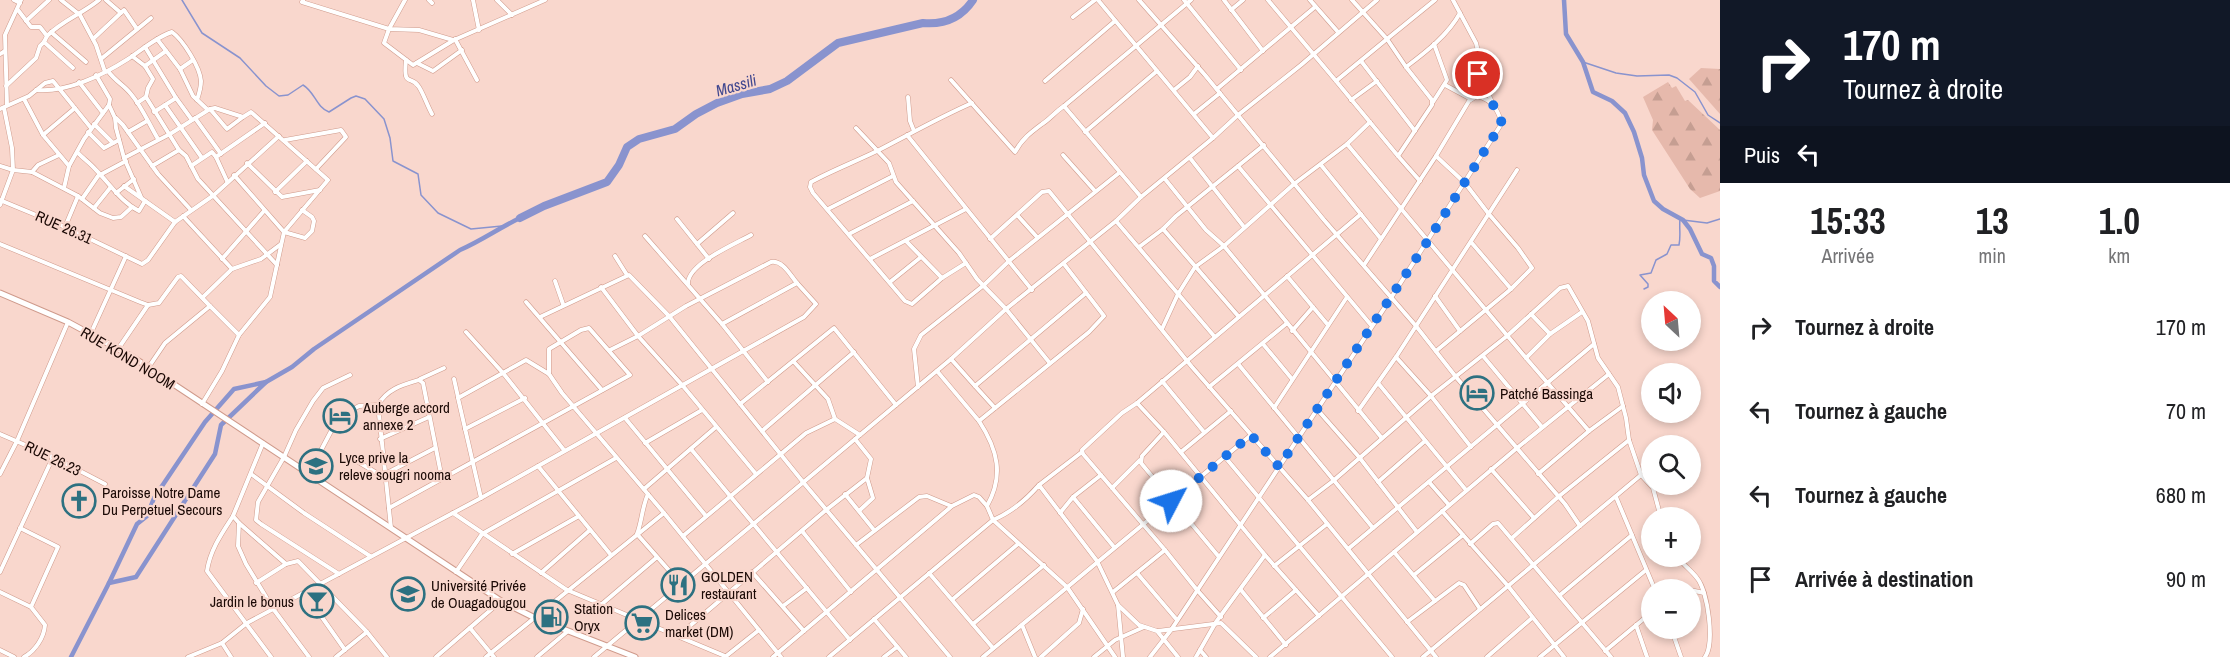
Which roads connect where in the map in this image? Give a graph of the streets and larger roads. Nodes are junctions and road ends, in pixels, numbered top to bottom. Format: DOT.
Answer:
graph roads {
  1 [pos="14,0"];
  2 [pos="49,0"];
  3 [pos="61,0"];
  4 [pos="99,0"];
  5 [pos="106,0"];
  6 [pos="405,0"];
  7 [pos="473,0"];
  8 [pos="497,0"];
  9 [pos="545,0"];
  10 [pos="1097,0"];
  11 [pos="1139,0"];
  12 [pos="1191,0"];
  13 [pos="1224,0"];
  14 [pos="1243,0"];
  15 [pos="1268,0"];
  16 [pos="1310,0"];
  17 [pos="1352,0"];
  18 [pos="1377,0"];
  19 [pos="1435,0"];
  20 [pos="1453,0"];
  21 [pos="21,1"];
  22 [pos="301,1"];
  23 [pos="1186,2"];
  24 [pos="1315,7"];
  25 [pos="17,10"];
  26 [pos="1231,10"];
  27 [pos="1363,12"];
  28 [pos="121,13"];
  29 [pos="1460,13"];
  30 [pos="80,15"];
  31 [pos="512,15"];
  32 [pos="1073,17"];
  33 [pos="151,18"];
  34 [pos="26,21"];
  35 [pos="1116,21"];
  36 [pos="1161,26"];
  37 [pos="1292,27"];
  38 [pos="137,29"];
  39 [pos="389,29"];
  40 [pos="479,30"];
  41 [pos="51,32"];
  42 [pos="1338,32"];
  43 [pos="2,36"];
  44 [pos="47,36"];
  45 [pos="93,39"];
  46 [pos="157,39"];
  47 [pos="454,39"];
  48 [pos="1387,39"];
  49 [pos="44,42"];
  50 [pos="1434,44"];
  51 [pos="145,47"];
  52 [pos="1137,47"];
  53 [pos="462,50"];
  54 [pos="6,51"];
  55 [pos="166,51"];
  56 [pos="1263,51"];
  57 [pos="0,54"];
  58 [pos="1314,54"];
  59 [pos="132,56"];
  60 [pos="101,59"];
  61 [pos="153,60"];
  62 [pos="193,60"];
  63 [pos="406,60"];
  64 [pos="1360,61"];
  65 [pos="86,62"];
  66 [pos="417,63"];
  67 [pos="145,66"];
  68 [pos="1198,66"];
  69 [pos="1406,67"];
  70 [pos="73,68"];
  71 [pos="180,69"];
  72 [pos="1241,70"];
  73 [pos="106,71"];
  74 [pos="1156,71"];
  75 [pos="96,75"];
  76 [pos="477,80"];
  77 [pos="951,80"];
  78 [pos="1045,81"];
  79 [pos="1336,81"];
  80 [pos="1377,81"];
  81 [pos="79,82"];
  82 [pos="4,84"];
  83 [pos="1446,85"];
  84 [pos="59,88"];
  85 [pos="36,90"];
  86 [pos="1174,90"];
  87 [pos="1219,91"];
  88 [pos="908,97"];
  89 [pos="146,98"];
  90 [pos="176,98"];
  91 [pos="24,99"];
  92 [pos="1471,99"];
  93 [pos="197,100"];
  94 [pos="1351,100"];
  95 [pos="1432,102"];
  96 [pos="137,103"];
  97 [pos="972,103"];
  98 [pos="1492,103"];
  99 [pos="109,105"];
  100 [pos="165,105"];
  101 [pos="1064,106"];
  102 [pos="4,107"];
  103 [pos="75,108"];
  104 [pos="209,109"];
  105 [pos="154,112"];
  106 [pos="103,113"];
  107 [pos="432,114"];
  108 [pos="1194,114"];
  109 [pos="1238,115"];
  110 [pos="243,117"];
  111 [pos="116,118"];
  112 [pos="194,119"];
  113 [pos="147,121"];
  114 [pos="1370,122"];
  115 [pos="265,123"];
  116 [pos="181,127"];
  117 [pos="91,128"];
  118 [pos="856,128"];
  119 [pos="914,131"];
  120 [pos="1415,131"];
  121 [pos="128,132"];
  122 [pos="1085,132"];
  123 [pos="170,134"];
  124 [pos="43,135"];
  125 [pos="907,135"];
  126 [pos="279,136"];
  127 [pos="1213,138"];
  128 [pos="158,139"];
  129 [pos="119,140"];
  130 [pos="285,140"];
  131 [pos="113,143"];
  132 [pos="1347,144"];
  133 [pos="1264,145"];
  134 [pos="140,149"];
  135 [pos="179,150"];
  136 [pos="877,151"];
  137 [pos="78,153"];
  138 [pos="221,154"];
  139 [pos="59,155"];
  140 [pos="1063,155"];
  141 [pos="1398,156"];
  142 [pos="1436,156"];
  143 [pos="216,157"];
  144 [pos="202,158"];
  145 [pos="1190,158"];
  146 [pos="125,160"];
  147 [pos="307,161"];
  148 [pos="247,164"];
  149 [pos="1321,165"];
  150 [pos="0,166"];
  151 [pos="69,166"];
  152 [pos="152,166"];
  153 [pos="191,166"];
  154 [pos="1238,166"];
  155 [pos="13,170"];
  156 [pos="316,170"];
  157 [pos="1517,170"];
  158 [pos="32,172"];
  159 [pos="1119,173"];
  160 [pos="100,175"];
  161 [pos="234,175"];
  162 [pos="893,176"];
  163 [pos="134,179"];
  164 [pos="1165,179"];
  165 [pos="227,181"];
  166 [pos="1420,181"];
  167 [pos="1465,183"];
  168 [pos="1294,184"];
  169 [pos="124,186"];
  170 [pos="1213,186"];
  171 [pos="64,188"];
  172 [pos="110,188"];
  173 [pos="320,190"];
  174 [pos="1095,191"];
  175 [pos="275,192"];
  176 [pos="116,193"];
  177 [pos="214,195"];
  178 [pos="80,197"];
  179 [pos="141,197"];
  180 [pos="1141,197"];
  181 [pos="145,201"];
  182 [pos="913,201"];
  183 [pos="1,202"];
  184 [pos="1269,206"];
  185 [pos="132,207"];
  186 [pos="94,208"];
  187 [pos="1187,208"];
  188 [pos="1401,208"];
  189 [pos="828,209"];
  190 [pos="966,209"];
  191 [pos="191,210"];
  192 [pos="302,210"];
  193 [pos="264,211"];
  194 [pos="733,213"];
  195 [pos="1488,213"];
  196 [pos="1066,214"];
  197 [pos="1361,214"];
  198 [pos="183,216"];
  199 [pos="1018,216"];
  200 [pos="676,219"];
  201 [pos="1116,221"];
  202 [pos="175,222"];
  203 [pos="935,226"];
  204 [pos="65,227"];
  205 [pos="1244,227"];
  206 [pos="1163,230"];
  207 [pos="246,232"];
  208 [pos="284,232"];
  209 [pos="849,234"];
  210 [pos="1336,234"];
  211 [pos="751,235"];
  212 [pos="645,236"];
  213 [pos="1037,238"];
  214 [pos="990,239"];
  215 [pos="1381,239"];
  216 [pos="1429,239"];
  217 [pos="906,241"];
  218 [pos="1091,241"];
  219 [pos="1471,242"];
  220 [pos="0,244"];
  221 [pos="281,244"];
  222 [pos="697,244"];
  223 [pos="1224,246"];
  224 [pos="1138,247"];
  225 [pos="268,253"];
  226 [pos="1311,255"];
  227 [pos="126,256"];
  228 [pos="615,256"];
  229 [pos="921,257"];
  230 [pos="222,259"];
  231 [pos="709,259"];
  232 [pos="870,259"];
  233 [pos="1009,261"];
  234 [pos="966,263"];
  235 [pos="1064,264"];
  236 [pos="278,265"];
  237 [pos="1364,265"];
  238 [pos="1195,267"];
  239 [pos="232,269"];
  240 [pos="1452,270"];
  241 [pos="627,275"];
  242 [pos="1287,276"];
  243 [pos="942,278"];
  244 [pos="555,281"];
  245 [pos="890,282"];
  246 [pos="797,283"];
  247 [pos="984,285"];
  248 [pos="688,286"];
  249 [pos="601,287"];
  250 [pos="1032,290"];
  251 [pos="1511,290"];
  252 [pos="111,291"];
  253 [pos="0,293"];
  254 [pos="1086,293"];
  255 [pos="1178,294"];
  256 [pos="1264,296"];
  257 [pos="1435,296"];
  258 [pos="203,297"];
  259 [pos="1347,297"];
  260 [pos="1391,298"];
  261 [pos="700,299"];
  262 [pos="526,302"];
  263 [pos="148,304"];
  264 [pos="564,304"];
  265 [pos="210,306"];
  266 [pos="1313,307"];
  267 [pos="1006,309"];
  268 [pos="1486,310"];
  269 [pos="1582,312"];
  270 [pos="1531,314"];
  271 [pos="669,316"];
  272 [pos="1239,316"];
  273 [pos="540,317"];
  274 [pos="68,322"];
  275 [pos="722,324"];
  276 [pos="1286,324"];
  277 [pos="1328,325"];
  278 [pos="1371,325"];
  279 [pos="1416,326"];
  280 [pos="1162,330"];
  281 [pos="1292,331"];
  282 [pos="1460,331"];
  283 [pos="466,332"];
  284 [pos="91,333"];
  285 [pos="1550,334"];
  286 [pos="238,335"];
  287 [pos="638,336"];
  288 [pos="1214,336"];
  289 [pos="1507,336"];
  290 [pos="1031,340"];
  291 [pos="560,342"];
  292 [pos="1594,343"];
  293 [pos="1263,344"];
  294 [pos="118,349"];
  295 [pos="610,350"];
  296 [pos="744,350"];
  297 [pos="1436,351"];
  298 [pos="854,352"];
  299 [pos="1309,352"];
  300 [pos="1483,356"];
  301 [pos="1396,357"];
  302 [pos="1526,358"];
  303 [pos="951,359"];
  304 [pos="1187,360"];
  305 [pos="794,362"];
  306 [pos="1049,362"];
  307 [pos="1239,365"];
  308 [pos="148,368"];
  309 [pos="444,368"];
  310 [pos="711,368"];
  311 [pos="937,371"];
  312 [pos="503,373"];
  313 [pos="549,374"];
  314 [pos="350,375"];
  315 [pos="1609,375"];
  316 [pos="1456,377"];
  317 [pos="454,379"];
  318 [pos="1292,379"];
  319 [pos="419,380"];
  320 [pos="1162,381"];
  321 [pos="768,382"];
  322 [pos="1334,382"];
  323 [pos="1546,382"];
  324 [pos="1378,383"];
  325 [pos="683,386"];
  326 [pos="815,386"];
  327 [pos="975,386"];
  328 [pos="918,387"];
  329 [pos="1209,387"];
  330 [pos="602,390"];
  331 [pos="1431,396"];
  332 [pos="458,398"];
  333 [pos="525,398"];
  334 [pos="1521,402"];
  335 [pos="1137,403"];
  336 [pos="201,404"];
  337 [pos="740,404"];
  338 [pos="378,405"];
  339 [pos="572,405"];
  340 [pos="896,405"];
  341 [pos="1623,406"];
  342 [pos="995,408"];
  343 [pos="1274,408"];
  344 [pos="1316,408"];
  345 [pos="1569,408"];
  346 [pos="702,410"];
  347 [pos="1231,411"];
  348 [pos="1358,411"];
  349 [pos="429,417"];
  350 [pos="1406,417"];
  351 [pos="624,418"];
  352 [pos="835,419"];
  353 [pos="979,421"];
  354 [pos="543,422"];
  355 [pos="1497,424"];
  356 [pos="716,427"];
  357 [pos="1542,427"];
  358 [pos="465,429"];
  359 [pos="762,431"];
  360 [pos="1589,431"];
  361 [pos="1164,432"];
  362 [pos="1204,432"];
  363 [pos="596,433"];
  364 [pos="0,434"];
  365 [pos="860,435"];
  366 [pos="1251,435"];
  367 [pos="1381,437"];
  368 [pos="1297,438"];
  369 [pos="380,439"];
  370 [pos="855,439"];
  371 [pos="1629,440"];
  372 [pos="17,441"];
  373 [pos="1425,441"];
  374 [pos="645,442"];
  375 [pos="263,443"];
  376 [pos="1471,447"];
  377 [pos="435,448"];
  378 [pos="1517,448"];
  379 [pos="691,449"];
  380 [pos="564,450"];
  381 [pos="1082,452"];
  382 [pos="1180,452"];
  383 [pos="781,453"];
  384 [pos="52,457"];
  385 [pos="350,457"];
  386 [pos="1225,457"];
  387 [pos="1359,457"];
  388 [pos="284,458"];
  389 [pos="616,459"];
  390 [pos="1140,459"];
  391 [pos="473,462"];
  392 [pos="538,466"];
  393 [pos="1279,467"];
  394 [pos="1446,467"];
  395 [pos="667,469"];
  396 [pos="1491,469"];
  397 [pos="309,473"];
  398 [pos="0,474"];
  399 [pos="251,474"];
  400 [pos="756,474"];
  401 [pos="1538,474"];
  402 [pos="1101,475"];
  403 [pos="386,476"];
  404 [pos="1641,476"];
  405 [pos="1201,477"];
  406 [pos="867,478"];
  407 [pos="442,479"];
  408 [pos="1333,481"];
  409 [pos="803,482"];
  410 [pos="1378,482"];
  411 [pos="1429,482"];
  412 [pos="105,484"];
  413 [pos="1039,485"];
  414 [pos="267,486"];
  415 [pos="1112,488"];
  416 [pos="644,489"];
  417 [pos="1466,490"];
  418 [pos="558,491"];
  419 [pos="648,494"];
  420 [pos="845,494"];
  421 [pos="731,496"];
  422 [pos="1617,496"];
  423 [pos="1073,497"];
  424 [pos="1557,497"];
  425 [pos="481,498"];
  426 [pos="1259,498"];
  427 [pos="1308,500"];
  428 [pos="1171,501"];
  429 [pos="1449,505"];
  430 [pos="952,506"];
  431 [pos="987,506"];
  432 [pos="389,508"];
  433 [pos="1398,508"];
  434 [pos="826,510"];
  435 [pos="860,510"];
  436 [pos="1442,511"];
  437 [pos="453,513"];
  438 [pos="664,513"];
  439 [pos="1060,513"];
  440 [pos="233,516"];
  441 [pos="579,516"];
  442 [pos="706,516"];
  443 [pos="1534,518"];
  444 [pos="993,520"];
  445 [pos="239,523"];
  446 [pos="753,524"];
  447 [pos="1143,524"];
  448 [pos="1327,524"];
  449 [pos="1240,525"];
  450 [pos="1580,526"];
  451 [pos="20,528"];
  452 [pos="391,528"];
  453 [pos="1373,528"];
  454 [pos="590,530"];
  455 [pos="874,530"];
  456 [pos="802,531"];
  457 [pos="1418,532"];
  458 [pos="482,534"];
  459 [pos="637,534"];
  460 [pos="1463,535"];
  461 [pos="1632,535"];
  462 [pos="683,536"];
  463 [pos="405,537"];
  464 [pos="1512,538"];
  465 [pos="1018,544"];
  466 [pos="1470,544"];
  467 [pos="856,545"];
  468 [pos="1300,546"];
  469 [pos="1114,547"];
  470 [pos="1348,549"];
  471 [pos="1165,550"];
  472 [pos="777,551"];
  473 [pos="1395,552"];
  474 [pos="309,554"];
  475 [pos="512,554"];
  476 [pos="611,555"];
  477 [pos="1265,555"];
  478 [pos="370,556"];
  479 [pos="1219,557"];
  480 [pos="656,558"];
  481 [pos="297,560"];
  482 [pos="1097,561"];
  483 [pos="286,564"];
  484 [pos="704,564"];
  485 [pos="1044,565"];
  486 [pos="1533,565"];
  487 [pos="1275,566"];
  488 [pos="1687,567"];
  489 [pos="876,570"];
  490 [pos="1646,570"];
  491 [pos="0,572"];
  492 [pos="752,572"];
  493 [pos="456,573"];
  494 [pos="541,573"];
  495 [pos="929,573"];
  496 [pos="1137,573"];
  497 [pos="1368,573"];
  498 [pos="339,574"];
  499 [pos="1414,575"];
  500 [pos="1650,579"];
  501 [pos="256,583"];
  502 [pos="322,583"];
  503 [pos="681,584"];
  504 [pos="1508,586"];
  505 [pos="807,588"];
  506 [pos="1067,588"];
  507 [pos="567,590"];
  508 [pos="1197,590"];
  509 [pos="1241,590"];
  510 [pos="1296,590"];
  511 [pos="0,592"];
  512 [pos="729,592"];
  513 [pos="851,592"];
  514 [pos="1113,592"];
  515 [pos="1701,592"];
  516 [pos="305,593"];
  517 [pos="1704,593"];
  518 [pos="1560,595"];
  519 [pos="900,597"];
  520 [pos="1341,597"];
  521 [pos="953,599"];
  522 [pos="501,601"];
  523 [pos="1435,601"];
  524 [pos="602,604"];
  525 [pos="1118,605"];
  526 [pos="783,606"];
  527 [pos="32,607"];
  528 [pos="1083,609"];
  529 [pos="1480,609"];
  530 [pos="274,610"];
  531 [pos="826,612"];
  532 [pos="1319,616"];
  533 [pos="1221,617"];
  534 [pos="535,618"];
  535 [pos="1263,618"];
  536 [pos="1532,618"];
  537 [pos="640,619"];
  538 [pos="874,619"];
  539 [pos="1177,620"];
  540 [pos="1641,621"];
  541 [pos="1216,622"];
  542 [pos="1407,622"];
  543 [pos="247,623"];
  544 [pos="1582,623"];
  545 [pos="973,624"];
  546 [pos="1022,625"];
  547 [pos="1636,625"];
  548 [pos="470,627"];
  549 [pos="1144,627"];
  550 [pos="759,630"];
  551 [pos="1171,630"];
  552 [pos="568,631"];
  553 [pos="804,631"];
  554 [pos="1157,631"];
  555 [pos="367,632"];
  556 [pos="678,636"];
  557 [pos="1122,637"];
  558 [pos="1164,639"];
  559 [pos="1675,639"];
  560 [pos="850,640"];
  561 [pos="222,643"];
  562 [pos="1286,645"];
  563 [pos="1554,645"];
  564 [pos="606,646"];
  565 [pos="1107,646"];
  566 [pos="897,647"];
  567 [pos="993,648"];
  568 [pos="0,650"];
  569 [pos="345,650"];
  570 [pos="1200,650"];
  571 [pos="1430,651"];
  572 [pos="1605,651"];
  573 [pos="492,655"];
  574 [pos="779,655"];
  575 [pos="14,657"];
  576 [pos="24,657"];
  577 [pos="188,657"];
  578 [pos="231,657"];
  579 [pos="271,657"];
  580 [pos="309,657"];
  581 [pos="336,657"];
  582 [pos="386,657"];
  583 [pos="436,657"];
  584 [pos="486,657"];
  585 [pos="537,657"];
  586 [pos="594,657"];
  587 [pos="635,657"];
  588 [pos="725,657"];
  589 [pos="773,657"];
  590 [pos="829,657"];
  591 [pos="884,657"];
  592 [pos="906,657"];
  593 [pos="950,657"];
  594 [pos="983,657"];
  595 [pos="1035,657"];
  596 [pos="1041,657"];
  597 [pos="1094,657"];
  598 [pos="1115,657"];
  599 [pos="1124,657"];
  600 [pos="1150,657"];
  601 [pos="1178,657"];
  602 [pos="1196,657"];
  603 [pos="1206,657"];
  604 [pos="1256,657"];
  605 [pos="1270,657"];
  606 [pos="1392,657"];
  607 [pos="1423,657"];
  608 [pos="1436,657"];
  609 [pos="1487,657"];
  610 [pos="1540,657"];
  611 [pos="1564,657"];
  612 [pos="1611,657"];
  613 [pos="1647,657"];
  614 [pos="1681,657"];
  615 [pos="1704,657"];
  1 -- 21 [label="street"];
  2 -- 34 [label="street"];
  3 -- 30 [label="street"];
  4 -- 30 [label="street"];
  5 -- 28 [label="street"];
  6 -- 39 [label="street"];
  7 -- 40 [label="street"];
  8 -- 31 [label="street"];
  9 -- 31 [label="street"];
  10 -- 32 [label="street"];
  10 -- 35 [label="street"];
  11 -- 36 [label="street"];
  12 -- 23 [label="street"];
  13 -- 26 [label="street"];
  14 -- 26 [label="street"];
  15 -- 37 [label="street"];
  16 -- 24 [label="street"];
  17 -- 27 [label="street"];
  18 -- 27 [label="street"];
  19 -- 48 [label="street"];
  20 -- 29 [label="street"];
  21 -- 25 [label="street"];
  22 -- 39 [label="street"];
  23 -- 36 [label="street"];
  23 -- 72 [label="street"];
  24 -- 37 [label="street"];
  24 -- 42 [label="street"];
  25 -- 34 [label="street"];
  25 -- 43 [label="street"];
  26 -- 56 [label="street"];
  27 -- 42 [label="street"];
  27 -- 48 [label="street"];
  28 -- 38 [label="street"];
  28 -- 45 [label="street"];
  29 -- 50 [label="street"];
  29 -- 98 [label="street"];
  30 -- 41 [label="street"];
  30 -- 45 [label="street"];
  31 -- 40 [label="street"];
  33 -- 38 [label="street"];
  34 -- 44 [label="street"];
  35 -- 52 [label="street"];
  35 -- 78 [label="street"];
  36 -- 52 [label="street"];
  36 -- 68 [label="street"];
  37 -- 56 [label="street"];
  37 -- 58 [label="street"];
  38 -- 60 [label="street"];
  39 -- 47 [label="street"];
  39 -- 63 [label="street"];
  40 -- 47 [label="street"];
  41 -- 44 [label="street"];
  41 -- 65 [label="street"];
  42 -- 58 [label="street"];
  43 -- 54 [label="street"];
  44 -- 49 [label="street"];
  45 -- 60 [label="street"];
  46 -- 51 [label="street"];
  46 -- 55 [label="street"];
  46 -- 62 [label="street"];
  47 -- 53 [label="street"];
  47 -- 66 [label="street"];
  48 -- 64 [label="street"];
  48 -- 69 [label="street"];
  49 -- 70 [label="street"];
  49 -- 82 [label="street"];
  50 -- 69 [label="street"];
  50 -- 83 [label="street"];
  51 -- 59 [label="street"];
  51 -- 61 [label="street"];
  52 -- 74 [label="street"];
  52 -- 101 [label="street"];
  53 -- 66 [label="street"];
  53 -- 76 [label="street"];
  54 -- 57 [label="street"];
  54 -- 82 [label="street"];
  55 -- 61 [label="street"];
  55 -- 71 [label="street"];
  56 -- 72 [label="street"];
  58 -- 79 [label="street"];
  58 -- 109 [label="street"];
  59 -- 67 [label="street"];
  59 -- 73 [label="street"];
  60 -- 73 [label="street"];
  61 -- 67 [label="street"];
  61 -- 90 [label="street"];
  62 -- 71 [label="street"];
  62 -- 93 [label="street"];
  63 -- 66 [label="street"];
  63 -- 107 [label="street"];
  64 -- 79 [label="street"];
  64 -- 80 [label="street"];
  67 -- 89 [label="street"];
  68 -- 86 [label="street"];
  68 -- 87 [label="street"];
  69 -- 95 [label="street"];
  71 -- 93 [label="street"];
  72 -- 87 [label="street"];
  73 -- 75 [label="street"];
  73 -- 96 [label="street"];
  74 -- 86 [label="street"];
  74 -- 122 [label="street"];
  75 -- 81 [label="street"];
  75 -- 99 [label="street"];
  77 -- 97 [label="street"];
  79 -- 94 [label="street"];
  80 -- 94 [label="street"];
  80 -- 120 [label="street"];
  81 -- 84 [label="street"];
  81 -- 106 [label="street"];
  82 -- 102 [label="street"];
  83 -- 92 [label="street"];
  83 -- 95 [label="street"];
  84 -- 85 [label="street"];
  84 -- 85 [label="street"];
  84 -- 103 [label="street"];
  85 -- 91 [label="street"];
  86 -- 108 [label="street"];
  87 -- 108 [label="street"];
  87 -- 109 [label="street"];
  88 -- 119 [label="street"];
  89 -- 96 [label="street"];
  89 -- 105 [label="street"];
  90 -- 100 [label="street"];
  90 -- 112 [label="street"];
  91 -- 102 [label="street"];
  91 -- 124 [label="street"];
  92 -- 98 [label="street"];
  92 -- 142 [label="street"];
  93 -- 104 [label="street"];
  94 -- 114 [label="street"];
  95 -- 120 [label="street"];
  96 -- 113 [label="street"];
  97 -- 101 [label="street"];
  97 -- 119 [label="street"];
  98 -- 167 [label="street"];
  99 -- 106 [label="street"];
  99 -- 111 [label="street"];
  100 -- 105 [label="street"];
  100 -- 116 [label="street"];
  101 -- 122 [label="street"];
  102 -- 155 [label="street"];
  103 -- 117 [label="street"];
  103 -- 124 [label="street"];
  104 -- 110 [label="street"];
  104 -- 110 [label="street"];
  104 -- 112 [label="street"];
  105 -- 123 [label="street"];
  106 -- 117 [label="street"];
  108 -- 127 [label="street"];
  109 -- 127 [label="street"];
  109 -- 133 [label="street"];
  110 -- 115 [label="street"];
  111 -- 121 [label="street"];
  111 -- 129 [label="street"];
  112 -- 116 [label="street"];
  112 -- 138 [label="street"];
  113 -- 121 [label="street"];
  113 -- 128 [label="street"];
  114 -- 132 [label="street"];
  114 -- 141 [label="street"];
  115 -- 126 [label="street"];
  115 -- 138 [label="street"];
  116 -- 123 [label="street"];
  116 -- 144 [label="street"];
  117 -- 131 [label="street"];
  117 -- 131 [label="street"];
  117 -- 137 [label="street"];
  118 -- 136 [label="street"];
  119 -- 125 [label="street"];
  120 -- 141 [label="street"];
  121 -- 134 [label="street"];
  122 -- 159 [label="street"];
  123 -- 128 [label="street"];
  123 -- 135 [label="street"];
  124 -- 139 [label="street"];
  125 -- 136 [label="street"];
  125 -- 190 [label="street"];
  126 -- 130 [label="street"];
  126 -- 148 [label="street"];
  127 -- 145 [label="street"];
  128 -- 134 [label="street"];
  129 -- 131 [label="street"];
  129 -- 146 [label="street"];
  130 -- 147 [label="street"];
  130 -- 156 [label="street"];
  132 -- 149 [label="street"];
  132 -- 188 [label="street"];
  133 -- 154 [label="street"];
  133 -- 168 [label="street"];
  134 -- 146 [label="street"];
  134 -- 152 [label="street"];
  135 -- 152 [label="street"];
  135 -- 153 [label="street"];
  136 -- 162 [label="street"];
  136 -- 189 [label="street"];
  137 -- 151 [label="street"];
  137 -- 160 [label="street"];
  138 -- 143 [label="street"];
  139 -- 151 [label="street"];
  139 -- 158 [label="street"];
  140 -- 174 [label="street"];
  141 -- 166 [label="street"];
  142 -- 166 [label="street"];
  142 -- 167 [label="street"];
  143 -- 144 [label="street"];
  143 -- 165 [label="street"];
  144 -- 153 [label="street"];
  145 -- 164 [label="street"];
  145 -- 170 [label="street"];
  146 -- 160 [label="street"];
  146 -- 163 [label="street"];
  147 -- 156 [label="street"];
  147 -- 175 [label="street"];
  148 -- 161 [label="street"];
  148 -- 175 [label="street"];
  149 -- 168 [label="street"];
  149 -- 197 [label="street"];
  150 -- 155 [label="street"];
  151 -- 171 [label="street"];
  152 -- 191 [label="street"];
  153 -- 177 [label="street"];
  154 -- 170 [label="street"];
  154 -- 184 [label="street"];
  155 -- 158 [label="street"];
  155 -- 183 [label="street"];
  156 -- 173 [label="street"];
  157 -- 195 [label="street"];
  158 -- 171 [label="street"];
  159 -- 174 [label="street"];
  159 -- 180 [label="street"];
  160 -- 172 [label="street"];
  160 -- 178 [label="street"];
  161 -- 165 [label="street"];
  161 -- 193 [label="street"];
  162 -- 182 [label="street"];
  162 -- 189 [label="street"];
  163 -- 169 [label="street"];
  163 -- 179 [label="street"];
  164 -- 180 [label="street"];
  164 -- 187 [label="street"];
  165 -- 177 [label="street"];
  166 -- 188 [label="street"];
  167 -- 195 [label="street"];
  167 -- 216 [label="street"];
  168 -- 184 [label="street"];
  168 -- 210 [label="street"];
  169 -- 176 [label="street"];
  169 -- 179 [label="street"];
  170 -- 187 [label="street"];
  170 -- 205 [label="street"];
  171 -- 178 [label="street"];
  172 -- 176 [label="street"];
  172 -- 186 [label="street"];
  173 -- 175 [label="street"];
  173 -- 192 [label="street"];
  174 -- 196 [label="street"];
  176 -- 185 [label="street"];
  177 -- 191 [label="street"];
  177 -- 207 [label="street"];
  178 -- 186 [label="street"];
  178 -- 204 [label="street"];
  179 -- 181 [label="street"];
  180 -- 201 [label="street"];
  181 -- 185 [label="street"];
  181 -- 202 [label="street"];
  182 -- 203 [label="street"];
  182 -- 209 [label="street"];
  183 -- 204 [label="street, RUE 26.31"];
  184 -- 205 [label="street"];
  184 -- 226 [label="street"];
  185 -- 186 [label="street"];
  187 -- 206 [label="street"];
  187 -- 223 [label="street"];
  188 -- 215 [label="street"];
  188 -- 216 [label="street"];
  189 -- 209 [label="street"];
  190 -- 203 [label="street"];
  190 -- 214 [label="street"];
  191 -- 198 [label="street"];
  192 -- 208 [label="street"];
  192 -- 208 [label="street"];
  193 -- 207 [label="street"];
  193 -- 208 [label="street"];
  194 -- 222 [label="street"];
  195 -- 219 [label="street"];
  195 -- 251 [label="street"];
  196 -- 199 [label="street"];
  196 -- 213 [label="street"];
  196 -- 218 [label="street"];
  197 -- 210 [label="street"];
  197 -- 215 [label="street"];
  198 -- 202 [label="street"];
  198 -- 230 [label="street"];
  199 -- 213 [label="street"];
  199 -- 214 [label="street"];
  200 -- 222 [label="street"];
  201 -- 218 [label="street"];
  201 -- 224 [label="street"];
  202 -- 227 [label="street"];
  203 -- 217 [label="street"];
  203 -- 234 [label="street"];
  204 -- 227 [label="street, RUE 26.31"];
  205 -- 223 [label="street"];
  206 -- 224 [label="street"];
  206 -- 238 [label="street"];
  207 -- 225 [label="street"];
  207 -- 230 [label="street"];
  208 -- 221 [label="street"];
  209 -- 232 [label="street"];
  210 -- 226 [label="street"];
  210 -- 237 [label="street"];
  211 -- 231 [label="street"];
  212 -- 248 [label="street"];
  213 -- 233 [label="street"];
  214 -- 233 [label="street"];
  215 -- 237 [label="street"];
  216 -- 240 [label="street"];
  216 -- 260 [label="street"];
  217 -- 229 [label="street"];
  217 -- 232 [label="street"];
  218 -- 235 [label="street"];
  218 -- 280 [label="street"];
  219 -- 240 [label="street"];
  219 -- 251 [label="street"];
  220 -- 252 [label="street"];
  221 -- 225 [label="street"];
  221 -- 236 [label="street"];
  222 -- 231 [label="street"];
  223 -- 238 [label="street"];
  223 -- 256 [label="street"];
  224 -- 255 [label="street"];
  225 -- 236 [label="street"];
  225 -- 239 [label="street"];
  226 -- 242 [label="street"];
  226 -- 259 [label="street"];
  227 -- 252 [label="street"];
  228 -- 241 [label="street"];
  229 -- 243 [label="street"];
  229 -- 245 [label="street"];
  230 -- 239 [label="street"];
  231 -- 248 [label="street"];
  232 -- 245 [label="street"];
  233 -- 247 [label="street"];
  233 -- 250 [label="street"];
  234 -- 243 [label="street"];
  234 -- 247 [label="street"];
  235 -- 250 [label="street"];
  235 -- 254 [label="street"];
  236 -- 286 [label="street"];
  237 -- 260 [label="street"];
  238 -- 255 [label="street"];
  238 -- 272 [label="street"];
  239 -- 258 [label="street"];
  240 -- 257 [label="street"];
  240 -- 268 [label="street"];
  241 -- 249 [label="street"];
  241 -- 271 [label="street"];
  242 -- 256 [label="street"];
  242 -- 266 [label="street"];
  243 -- 245 [label="street"];
  244 -- 264 [label="street"];
  246 -- 261 [label="street"];
  246 -- 275 [label="street"];
  246 -- 296 [label="street"];
  247 -- 267 [label="street"];
  247 -- 328 [label="street"];
  248 -- 261 [label="street"];
  249 -- 264 [label="street"];
  249 -- 287 [label="street"];
  250 -- 267 [label="street"];
  251 -- 268 [label="street"];
  252 -- 263 [label="street"];
  252 -- 284 [label="street"];
  253 -- 274 [label="street, RUE KOND NOOM"];
  254 -- 290 [label="street"];
  254 -- 306 [label="street"];
  255 -- 280 [label="street"];
  255 -- 288 [label="street"];
  256 -- 272 [label="street"];
  256 -- 276 [label="street"];
  257 -- 279 [label="street"];
  257 -- 282 [label="street"];
  258 -- 263 [label="street"];
  258 -- 265 [label="street"];
  259 -- 277 [label="street"];
  259 -- 278 [label="street"];
  260 -- 278 [label="street"];
  260 -- 279 [label="street"];
  261 -- 271 [label="street"];
  261 -- 275 [label="street"];
  262 -- 273 [label="street"];
  263 -- 294 [label="street"];
  264 -- 273 [label="street"];
  265 -- 286 [label="street"];
  265 -- 308 [label="street"];
  266 -- 277 [label="street"];
  266 -- 281 [label="street"];
  267 -- 290 [label="street"];
  267 -- 303 [label="street"];
  268 -- 282 [label="street"];
  268 -- 289 [label="street"];
  269 -- 270 [label="street"];
  269 -- 285 [label="street"];
  269 -- 292 [label="street"];
  270 -- 285 [label="street"];
  270 -- 289 [label="street"];
  271 -- 287 [label="street"];
  271 -- 310 [label="street"];
  272 -- 288 [label="street"];
  273 -- 291 [label="street"];
  274 -- 284 [label="street, RUE KOND NOOM"];
  274 -- 372 [label="street"];
  275 -- 296 [label="street"];
  276 -- 281 [label="street"];
  276 -- 293 [label="street"];
  277 -- 299 [label="street"];
  278 -- 322 [label="street"];
  279 -- 297 [label="street"];
  279 -- 301 [label="street"];
  280 -- 304 [label="street"];
  281 -- 299 [label="street"];
  282 -- 297 [label="street"];
  283 -- 312 [label="street"];
  284 -- 294 [label="street, RUE KOND NOOM"];
  285 -- 302 [label="street"];
  286 -- 336 [label="street"];
  287 -- 295 [label="street"];
  287 -- 325 [label="street"];
  288 -- 304 [label="street"];
  289 -- 300 [label="street"];
  289 -- 302 [label="street"];
  290 -- 306 [label="street"];
  290 -- 327 [label="street"];
  291 -- 295 [label="street"];
  291 -- 313 [label="street"];
  291 -- 330 [label="street"];
  292 -- 315 [label="street"];
  292 -- 323 [label="street"];
  293 -- 307 [label="street"];
  293 -- 318 [label="street"];
  294 -- 308 [label="street, RUE KOND NOOM"];
  295 -- 330 [label="street"];
  296 -- 310 [label="street"];
  296 -- 321 [label="street"];
  297 -- 316 [label="street"];
  298 -- 305 [label="street"];
  298 -- 326 [label="street"];
  298 -- 340 [label="street"];
  299 -- 318 [label="street"];
  299 -- 322 [label="street"];
  300 -- 316 [label="street"];
  300 -- 334 [label="street"];
  301 -- 324 [label="street"];
  301 -- 331 [label="street"];
  302 -- 323 [label="street"];
  303 -- 311 [label="street"];
  303 -- 327 [label="street"];
  304 -- 320 [label="street"];
  304 -- 329 [label="street"];
  305 -- 321 [label="street"];
  305 -- 326 [label="street"];
  306 -- 342 [label="street"];
  307 -- 329 [label="street"];
  307 -- 343 [label="street"];
  308 -- 336 [label="street, RUE KOND NOOM"];
  309 -- 319 [label="street"];
  310 -- 325 [label="street"];
  310 -- 337 [label="street"];
  311 -- 328 [label="street"];
  311 -- 353 [label="street"];
  312 -- 313 [label="street"];
  312 -- 332 [label="street"];
  312 -- 333 [label="street"];
  313 -- 339 [label="street"];
  314 -- 388 [label="street"];
  315 -- 341 [label="street"];
  315 -- 345 [label="street"];
  316 -- 331 [label="street"];
  316 -- 355 [label="street"];
  317 -- 332 [label="street"];
  318 -- 343 [label="street"];
  319 -- 338 [label="street"];
  319 -- 349 [label="street"];
  320 -- 335 [label="street"];
  320 -- 362 [label="street"];
  321 -- 337 [label="street"];
  322 -- 344 [label="street"];
  322 -- 348 [label="street"];
  323 -- 334 [label="street"];
  323 -- 345 [label="street"];
  324 -- 348 [label="street"];
  324 -- 350 [label="street"];
  325 -- 346 [label="street"];
  325 -- 351 [label="street"];
  326 -- 352 [label="street"];
  326 -- 359 [label="street"];
  327 -- 342 [label="street"];
  328 -- 340 [label="street"];
  329 -- 347 [label="street"];
  330 -- 339 [label="street"];
  331 -- 350 [label="street"];
  331 -- 376 [label="street"];
  332 -- 358 [label="street"];
  333 -- 354 [label="street"];
  333 -- 358 [label="street"];
  334 -- 355 [label="street"];
  334 -- 357 [label="street"];
  335 -- 361 [label="street"];
  335 -- 381 [label="street"];
  336 -- 375 [label="street, RUE KOND NOOM"];
  337 -- 359 [label="street"];
  338 -- 369 [label="street"];
  338 -- 397 [label="street"];
  339 -- 354 [label="street"];
  339 -- 363 [label="street"];
  340 -- 365 [label="street"];
  341 -- 360 [label="street"];
  341 -- 371 [label="street"];
  342 -- 353 [label="street"];
  343 -- 368 [label="street"];
  344 -- 368 [label="street"];
  344 -- 387 [label="street"];
  345 -- 357 [label="street"];
  345 -- 360 [label="street"];
  346 -- 356 [label="street"];
  346 -- 374 [label="street"];
  347 -- 362 [label="street"];
  347 -- 366 [label="street"];
  348 -- 367 [label="street"];
  349 -- 369 [label="street"];
  349 -- 377 [label="street"];
  350 -- 367 [label="street"];
  350 -- 373 [label="street"];
  351 -- 363 [label="street"];
  351 -- 374 [label="street"];
  352 -- 365 [label="street"];
  352 -- 383 [label="street"];
  353 -- 431 [label="street"];
  354 -- 380 [label="street"];
  354 -- 391 [label="street"];
  355 -- 376 [label="street"];
  355 -- 378 [label="street"];
  356 -- 379 [label="street"];
  356 -- 400 [label="street"];
  357 -- 378 [label="street"];
  358 -- 391 [label="street"];
  359 -- 383 [label="street"];
  360 -- 401 [label="street"];
  361 -- 382 [label="street"];
  361 -- 390 [label="street"];
  362 -- 382 [label="street"];
  363 -- 380 [label="street"];
  363 -- 389 [label="street"];
  364 -- 372 [label="street, RUE 26.23"];
  365 -- 370 [label="street"];
  366 -- 386 [label="street"];
  366 -- 393 [label="street"];
  367 -- 387 [label="street"];
  368 -- 393 [label="street"];
  368 -- 408 [label="street"];
  369 -- 403 [label="street"];
  370 -- 406 [label="street"];
  370 -- 409 [label="street"];
  371 -- 404 [label="street"];
  371 -- 424 [label="street"];
  372 -- 384 [label="street, RUE 26.23"];
  372 -- 398 [label="street"];
  373 -- 394 [label="street"];
  373 -- 410 [label="street"];
  374 -- 395 [label="street"];
  375 -- 388 [label="street, RUE KOND NOOM"];
  375 -- 399 [label="street"];
  376 -- 394 [label="street"];
  377 -- 403 [label="street"];
  377 -- 407 [label="street"];
  378 -- 396 [label="street"];
  378 -- 401 [label="street"];
  379 -- 395 [label="street"];
  379 -- 421 [label="street"];
  380 -- 392 [label="street"];
  381 -- 402 [label="street"];
  381 -- 413 [label="street"];
  382 -- 405 [label="street"];
  383 -- 400 [label="street"];
  383 -- 409 [label="street"];
  384 -- 412 [label="street, RUE 26.23"];
  384 -- 451 [label="street"];
  385 -- 403 [label="street"];
  386 -- 405 [label="street"];
  386 -- 426 [label="street"];
  387 -- 408 [label="street"];
  387 -- 410 [label="street"];
  388 -- 397 [label="street, RUE KOND NOOM"];
  388 -- 414 [label="street"];
  389 -- 416 [label="street"];
  389 -- 418 [label="street"];
  390 -- 415 [label="street"];
  390 -- 428 [label="street"];
  391 -- 407 [label="street"];
  391 -- 425 [label="street"];
  392 -- 418 [label="street"];
  392 -- 425 [label="street"];
  393 -- 426 [label="street"];
  393 -- 427 [label="street"];
  394 -- 411 [label="street"];
  394 -- 417 [label="street"];
  395 -- 416 [label="street"];
  395 -- 442 [label="street"];
  396 -- 417 [label="street"];
  396 -- 443 [label="street"];
  397 -- 452 [label="street, RUE KOND NOOM"];
  399 -- 414 [label="street"];
  399 -- 440 [label="street"];
  400 -- 421 [label="street"];
  401 -- 424 [label="street"];
  402 -- 415 [label="street"];
  402 -- 423 [label="street"];
  403 -- 432 [label="street"];
  404 -- 422 [label="street"];
  405 -- 428 [label="street"];
  405 -- 449 [label="street"];
  406 -- 420 [label="street"];
  406 -- 435 [label="street"];
  407 -- 432 [label="street"];
  408 -- 427 [label="street"];
  408 -- 453 [label="street"];
  409 -- 434 [label="street"];
  409 -- 446 [label="street"];
  410 -- 433 [label="street"];
  411 -- 429 [label="street"];
  411 -- 433 [label="street"];
  413 -- 439 [label="street"];
  413 -- 444 [label="street"];
  414 -- 474 [label="street"];
  414 -- 478 [label="street"];
  415 -- 447 [label="street"];
  416 -- 419 [label="street"];
  417 -- 429 [label="street"];
  418 -- 441 [label="street"];
  418 -- 458 [label="street"];
  419 -- 438 [label="street"];
  419 -- 459 [label="street"];
  420 -- 434 [label="street"];
  420 -- 435 [label="street"];
  421 -- 442 [label="street"];
  421 -- 446 [label="street"];
  422 -- 450 [label="street"];
  422 -- 461 [label="street"];
  423 -- 439 [label="street"];
  423 -- 469 [label="street"];
  424 -- 443 [label="street"];
  424 -- 450 [label="street"];
  425 -- 437 [label="street"];
  426 -- 449 [label="street"];
  426 -- 468 [label="street"];
  427 -- 448 [label="street"];
  428 -- 447 [label="street"];
  428 -- 479 [label="street"];
  429 -- 436 [label="street"];
  430 -- 431 [label="street"];
  430 -- 455 [label="street"];
  430 -- 489 [label="street"];
  431 -- 444 [label="street"];
  432 -- 452 [label="street"];
  433 -- 453 [label="street"];
  433 -- 457 [label="street"];
  434 -- 456 [label="street"];
  434 -- 467 [label="street"];
  435 -- 455 [label="street"];
  436 -- 457 [label="street"];
  436 -- 460 [label="street"];
  437 -- 458 [label="street"];
  437 -- 463 [label="street"];
  438 -- 459 [label="street"];
  438 -- 462 [label="street"];
  439 -- 482 [label="street"];
  440 -- 445 [label="street"];
  440 -- 543 [label="street"];
  441 -- 454 [label="street"];
  441 -- 475 [label="street"];
  442 -- 462 [label="street"];
  443 -- 464 [label="street"];
  444 -- 465 [label="street"];
  444 -- 495 [label="street"];
  445 -- 483 [label="street"];
  445 -- 501 [label="street"];
  446 -- 472 [label="street"];
  446 -- 484 [label="street"];
  447 -- 469 [label="street"];
  447 -- 471 [label="street"];
  448 -- 468 [label="street"];
  448 -- 470 [label="street"];
  449 -- 477 [label="street"];
  449 -- 479 [label="street"];
  450 -- 486 [label="street"];
  451 -- 491 [label="street"];
  451 -- 527 [label="street"];
  452 -- 463 [label="street, RUE KOND NOOM"];
  453 -- 470 [label="street"];
  454 -- 476 [label="street"];
  454 -- 494 [label="street"];
  455 -- 467 [label="street"];
  456 -- 472 [label="street"];
  456 -- 513 [label="street"];
  457 -- 473 [label="street"];
  458 -- 475 [label="street"];
  458 -- 493 [label="street"];
  459 -- 476 [label="street"];
  459 -- 480 [label="street"];
  460 -- 466 [label="street"];
  460 -- 499 [label="street"];
  461 -- 490 [label="street"];
  461 -- 518 [label="street"];
  462 -- 484 [label="street"];
  463 -- 478 [label="street"];
  463 -- 493 [label="street, RUE KOND NOOM"];
  464 -- 466 [label="street"];
  464 -- 486 [label="street"];
  465 -- 485 [label="street"];
  465 -- 521 [label="street"];
  466 -- 504 [label="street"];
  467 -- 489 [label="street"];
  468 -- 487 [label="street"];
  468 -- 520 [label="street"];
  469 -- 482 [label="street"];
  470 -- 497 [label="street"];
  471 -- 496 [label="street"];
  471 -- 508 [label="street"];
  472 -- 492 [label="street"];
  472 -- 505 [label="street"];
  473 -- 497 [label="street"];
  473 -- 499 [label="street"];
  474 -- 481 [label="street"];
  474 -- 498 [label="street"];
  475 -- 494 [label="street"];
  476 -- 507 [label="street"];
  477 -- 487 [label="street"];
  477 -- 509 [label="street"];
  478 -- 498 [label="street"];
  479 -- 508 [label="street"];
  480 -- 503 [label="street"];
  480 -- 524 [label="street"];
  481 -- 483 [label="street"];
  481 -- 502 [label="street"];
  482 -- 506 [label="street"];
  482 -- 514 [label="street"];
  483 -- 501 [label="street"];
  484 -- 503 [label="street"];
  484 -- 512 [label="street"];
  485 -- 506 [label="street"];
  485 -- 545 [label="street"];
  486 -- 504 [label="street"];
  486 -- 518 [label="street"];
  487 -- 510 [label="street"];
  488 -- 517 [label="street"];
  489 -- 513 [label="street"];
  489 -- 519 [label="street"];
  490 -- 500 [label="street"];
  490 -- 544 [label="street"];
  492 -- 512 [label="street"];
  492 -- 526 [label="street"];
  493 -- 522 [label="street, RUE KOND NOOM"];
  494 -- 507 [label="street"];
  495 -- 519 [label="street"];
  495 -- 521 [label="street"];
  496 -- 514 [label="street"];
  496 -- 539 [label="street"];
  497 -- 520 [label="street"];
  497 -- 542 [label="street"];
  498 -- 502 [label="street"];
  499 -- 523 [label="street"];
  501 -- 530 [label="street"];
  502 -- 516 [label="street"];
  502 -- 555 [label="street"];
  503 -- 537 [label="street"];
  504 -- 529 [label="street"];
  504 -- 536 [label="street"];
  505 -- 526 [label="street"];
  505 -- 531 [label="street"];
  506 -- 528 [label="street"];
  506 -- 546 [label="street"];
  507 -- 524 [label="street"];
  507 -- 534 [label="street"];
  508 -- 533 [label="street"];
  508 -- 539 [label="street"];
  509 -- 533 [label="street"];
  509 -- 535 [label="street"];
  510 -- 532 [label="street"];
  510 -- 535 [label="street"];
  511 -- 527 [label="street"];
  512 -- 550 [label="street"];
  512 -- 556 [label="street"];
  513 -- 531 [label="street"];
  514 -- 525 [label="street"];
  515 -- 517 [label="street"];
  516 -- 530 [label="street"];
  516 -- 569 [label="street"];
  517 -- 615 [label="street"];
  518 -- 544 [label="street"];
  519 -- 538 [label="street"];
  519 -- 593 [label="street"];
  520 -- 532 [label="street"];
  520 -- 606 [label="street"];
  521 -- 545 [label="street"];
  522 -- 534 [label="street, RUE KOND NOOM"];
  522 -- 548 [label="street"];
  523 -- 529 [label="street"];
  523 -- 542 [label="street"];
  524 -- 537 [label="street"];
  525 -- 549 [label="street"];
  525 -- 557 [label="street"];
  526 -- 553 [label="street"];
  527 -- 576 [label="street"];
  528 -- 565 [label="street"];
  528 -- 596 [label="street"];
  529 -- 571 [label="street"];
  530 -- 543 [label="street"];
  530 -- 580 [label="street"];
  531 -- 553 [label="street"];
  531 -- 560 [label="street"];
  532 -- 562 [label="street"];
  533 -- 541 [label="street"];
  534 -- 552 [label="street, RUE KOND NOOM"];
  534 -- 573 [label="street"];
  535 -- 562 [label="street"];
  536 -- 563 [label="street"];
  536 -- 609 [label="street"];
  537 -- 556 [label="street"];
  537 -- 564 [label="street"];
  538 -- 560 [label="street"];
  538 -- 566 [label="street"];
  539 -- 551 [label="street"];
  540 -- 547 [label="street"];
  541 -- 551 [label="street"];
  541 -- 570 [label="street"];
  541 -- 604 [label="street"];
  542 -- 571 [label="street"];
  543 -- 561 [label="street"];
  543 -- 579 [label="street"];
  544 -- 563 [label="street"];
  544 -- 572 [label="street"];
  545 -- 567 [label="street"];
  546 -- 567 [label="street"];
  546 -- 595 [label="street"];
  547 -- 572 [label="street"];
  547 -- 613 [label="street"];
  548 -- 573 [label="street"];
  548 -- 583 [label="street"];
  549 -- 554 [label="street"];
  549 -- 557 [label="street"];
  550 -- 574 [label="street"];
  550 -- 588 [label="street"];
  551 -- 554 [label="street"];
  551 -- 558 [label="street"];
  552 -- 564 [label="street, RUE KOND NOOM"];
  552 -- 585 [label="street"];
  553 -- 574 [label="street"];
  554 -- 558 [label="street"];
  555 -- 569 [label="street"];
  555 -- 582 [label="street"];
  556 -- 588 [label="street"];
  557 -- 565 [label="street"];
  557 -- 599 [label="street"];
  558 -- 600 [label="street"];
  558 -- 601 [label="street"];
  559 -- 614 [label="street"];
  560 -- 590 [label="street"];
  561 -- 577 [label="street"];
  561 -- 578 [label="street"];
  562 -- 605 [label="street"];
  563 -- 610 [label="street"];
  563 -- 611 [label="street"];
  564 -- 586 [label="street"];
  564 -- 587 [label="street, RUE KOND NOOM"];
  565 -- 597 [label="street"];
  565 -- 598 [label="street"];
  566 -- 591 [label="street"];
  566 -- 592 [label="street"];
  567 -- 594 [label="street"];
  568 -- 575 [label="street"];
  569 -- 581 [label="street"];
  570 -- 602 [label="street"];
  570 -- 603 [label="street"];
  571 -- 607 [label="street"];
  571 -- 608 [label="street"];
  572 -- 612 [label="street"];
  573 -- 584 [label="street"];
  574 -- 589 [label="street"];
}
